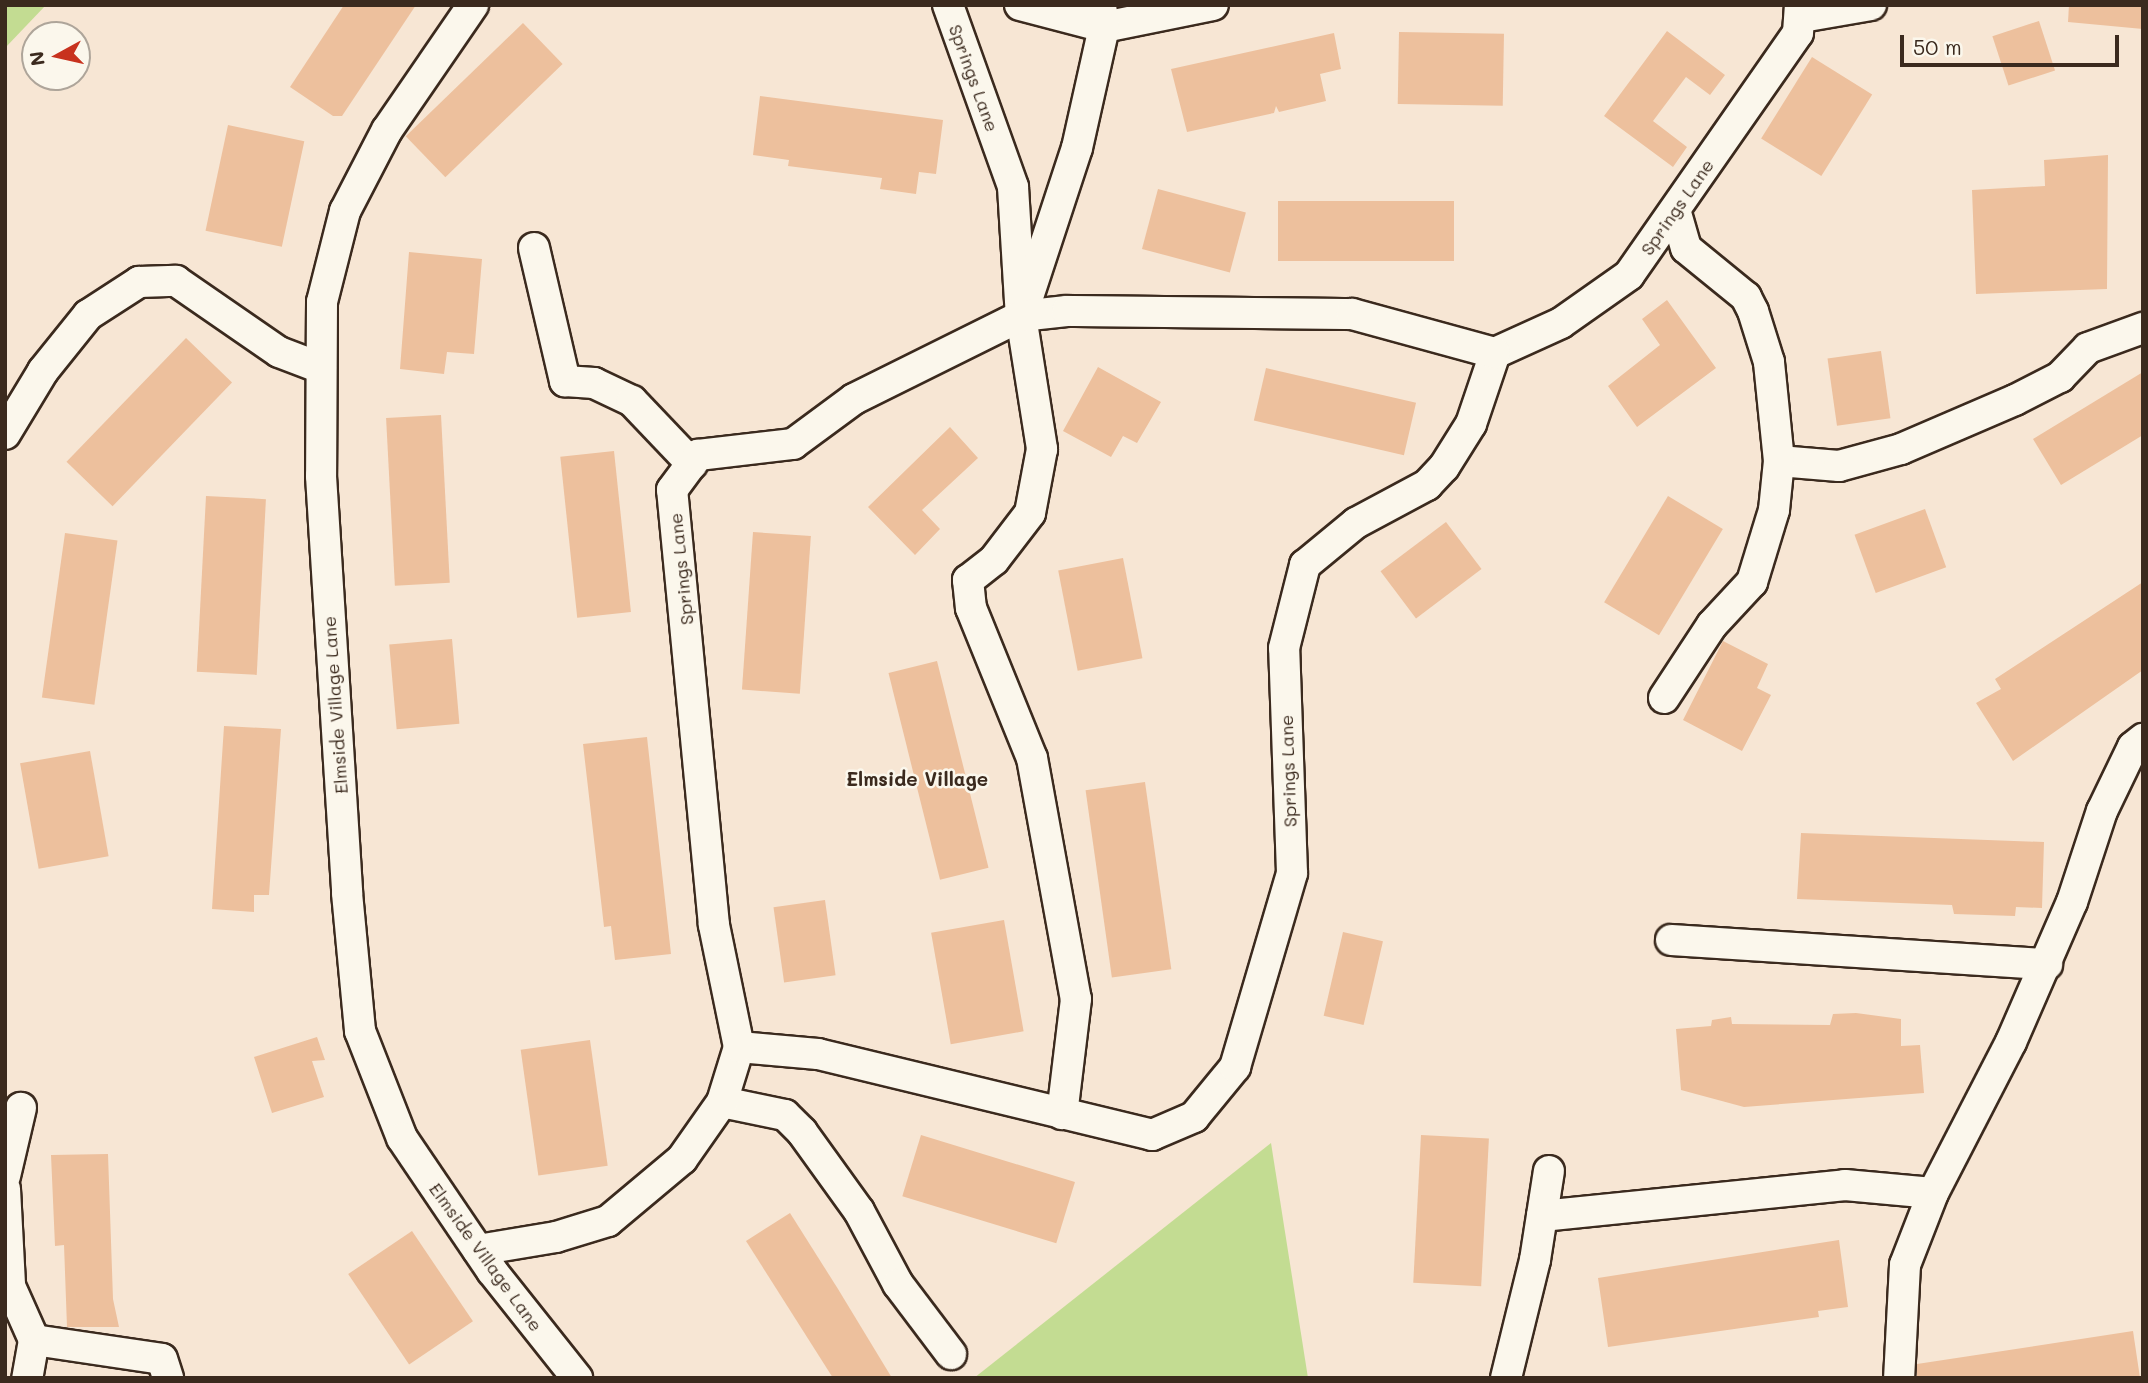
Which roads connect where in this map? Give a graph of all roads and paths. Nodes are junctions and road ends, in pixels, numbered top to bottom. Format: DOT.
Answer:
graph roads {
  1 [pos="472,5"];
  2 [pos="948,5"];
  3 [pos="1020,5"];
  4 [pos="1213,5"];
  5 [pos="1871,5"];
  6 [pos="1801,11"];
  7 [pos="1103,16"];
  8 [pos="1676,212"];
  9 [pos="534,248"];
  10 [pos="1021,316"];
  11 [pos="2143,328"];
  12 [pos="1495,353"];
  13 [pos="321,368"];
  14 [pos="5,434"];
  15 [pos="1779,461"];
  16 [pos="692,464"];
  17 [pos="1664,698"];
  18 [pos="2143,738"];
  19 [pos="1671,940"];
  20 [pos="2047,964"];
  21 [pos="739,1046"];
  22 [pos="722,1102"];
  23 [pos="21,1108"];
  24 [pos="1062,1114"];
  25 [pos="1549,1171"];
  26 [pos="5,1177"];
  27 [pos="5,1189"];
  28 [pos="1933,1193"];
  29 [pos="1542,1216"];
  30 [pos="478,1250"];
  31 [pos="34,1340"];
  32 [pos="951,1354"];
  33 [pos="27,1378"];
  34 [pos="169,1378"];
  35 [pos="577,1378"];
  36 [pos="1506,1378"];
  37 [pos="1899,1378"];
  1 -- 13 [label="street, Elmside Village Lane"];
  2 -- 10 [label="street, Springs Lane"];
  3 -- 7 [label="street"];
  4 -- 7 [label="street"];
  5 -- 6 [label="street"];
  6 -- 8 [label="street, Springs Lane"];
  7 -- 10 [label="street, Springs Lane"];
  8 -- 12 [label="street, Springs Lane"];
  8 -- 15 [label="street"];
  9 -- 16 [label="street"];
  10 -- 12 [label="street"];
  10 -- 16 [label="street"];
  10 -- 24 [label="street, Springs Lane"];
  11 -- 15 [label="street"];
  12 -- 24 [label="street, Springs Lane"];
  13 -- 14 [label="street"];
  13 -- 30 [label="street, Elmside Village Lane"];
  15 -- 17 [label="street"];
  16 -- 21 [label="street, Springs Lane"];
  18 -- 20 [label="street"];
  19 -- 20 [label="street"];
  20 -- 28 [label="street"];
  21 -- 22 [label="street, Springs Lane"];
  21 -- 24 [label="street, Springs Lane"];
  22 -- 30 [label="street, Springs Lane"];
  22 -- 32 [label="street"];
  23 -- 26 [label="street"];
  25 -- 29 [label="street"];
  27 -- 31 [label="street"];
  28 -- 29 [label="street"];
  28 -- 37 [label="street"];
  29 -- 36 [label="street"];
  30 -- 35 [label="street, Elmside Village Lane"];
  31 -- 33 [label="street"];
  31 -- 34 [label="street"];
}
